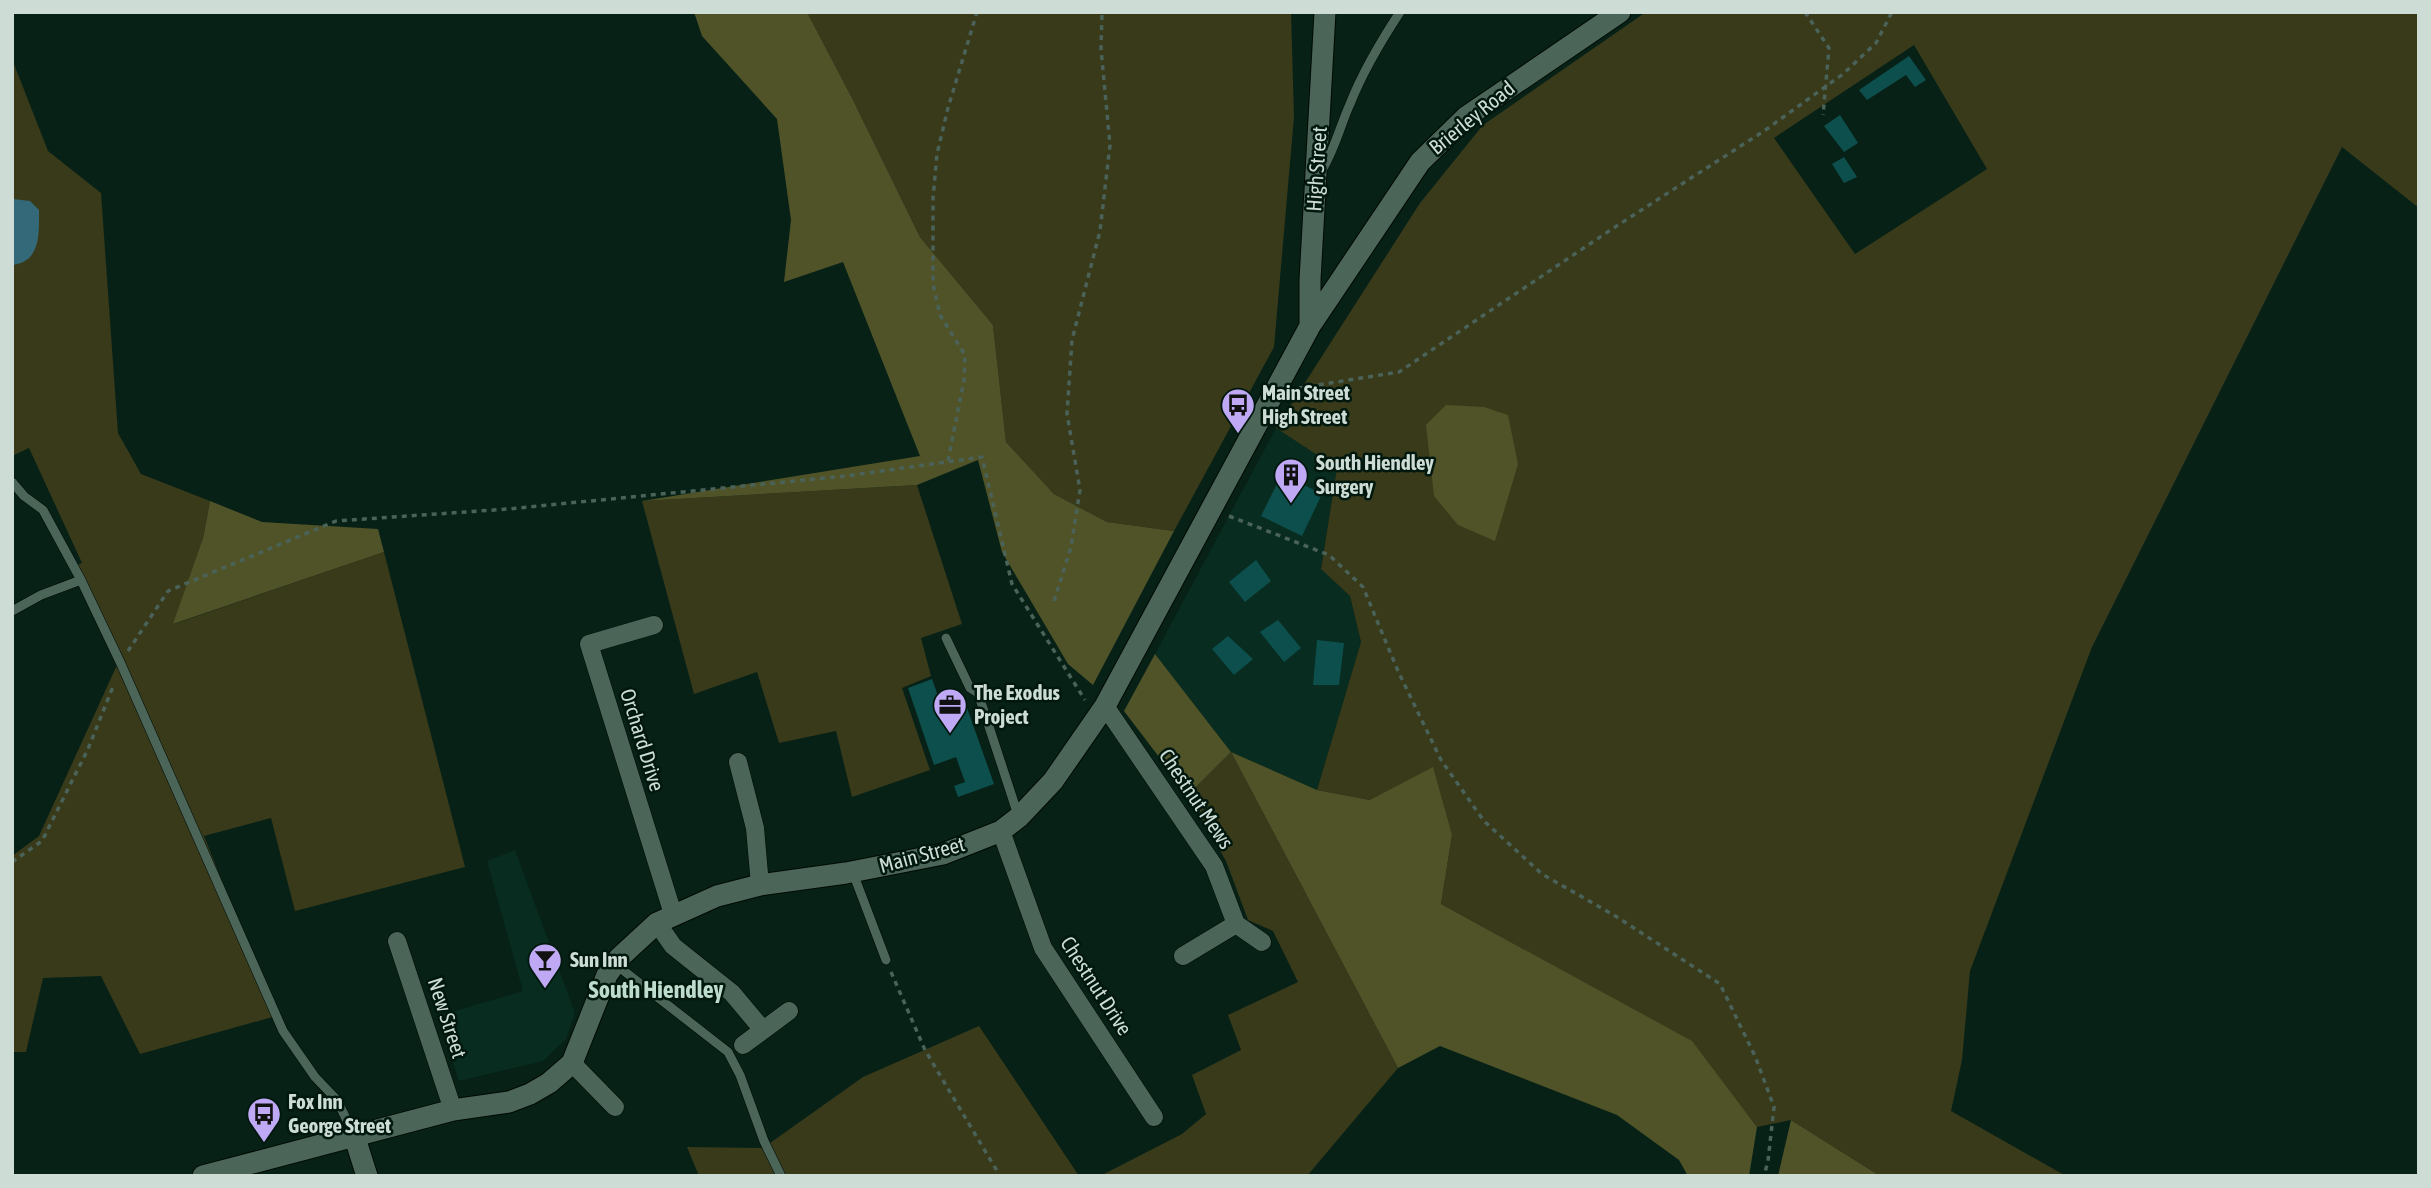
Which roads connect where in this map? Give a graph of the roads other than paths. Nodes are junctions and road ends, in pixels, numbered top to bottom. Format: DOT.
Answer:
graph roads {
  1 [pos="1325,12"];
  2 [pos="1401,12"];
  3 [pos="1620,12"];
  4 [pos="1316,179"];
  5 [pos="1310,326"];
  6 [pos="12,482"];
  7 [pos="81,580"];
  8 [pos="12,611"];
  9 [pos="654,625"];
  10 [pos="946,638"];
  11 [pos="1101,713"];
  12 [pos="738,762"];
  13 [pos="1019,817"];
  14 [pos="1001,831"];
  15 [pos="852,871"];
  16 [pos="760,885"];
  17 [pos="665,918"];
  18 [pos="1236,924"];
  19 [pos="397,941"];
  20 [pos="1262,942"];
  21 [pos="1183,956"];
  22 [pos="886,960"];
  23 [pos="615,964"];
  24 [pos="789,1011"];
  25 [pos="763,1030"];
  26 [pos="743,1045"];
  27 [pos="572,1063"];
  28 [pos="615,1107"];
  29 [pos="453,1110"];
  30 [pos="1154,1117"];
  31 [pos="354,1135"];
  32 [pos="236,1172"];
  33 [pos="203,1176"];
  34 [pos="367,1176"];
  35 [pos="781,1176"];
  1 -- 4 [label="street, High Street"];
  2 -- 4 [label="lane"];
  3 -- 5 [label="street, Brierley Road"];
  4 -- 5 [label="street, High Street"];
  5 -- 11 [label="street, Main Street"];
  6 -- 7 [label="lane"];
  7 -- 8 [label="lane"];
  7 -- 31 [label="lane"];
  9 -- 17 [label="street, Orchard Drive"];
  10 -- 13 [label="lane"];
  11 -- 13 [label="street, Main Street"];
  11 -- 18 [label="street, Chestnut Mews"];
  12 -- 16 [label="street"];
  13 -- 14 [label="street, Main Street"];
  14 -- 15 [label="street, Main Street"];
  14 -- 30 [label="street, Chestnut Drive"];
  15 -- 16 [label="street, Main Street"];
  15 -- 22 [label="lane"];
  16 -- 17 [label="street, Main Street"];
  17 -- 23 [label="street, Main Street"];
  17 -- 25 [label="street"];
  18 -- 20 [label="street"];
  18 -- 21 [label="street"];
  19 -- 29 [label="street, New Street"];
  23 -- 27 [label="street, Main Street"];
  23 -- 35 [label="lane"];
  24 -- 25 [label="street"];
  25 -- 26 [label="street"];
  27 -- 28 [label="street"];
  27 -- 29 [label="street, Main Street"];
  29 -- 31 [label="street, Main Street"];
  31 -- 32 [label="street, Main Street"];
  31 -- 34 [label="street"];
  32 -- 33 [label="street, Main Street"];
}
